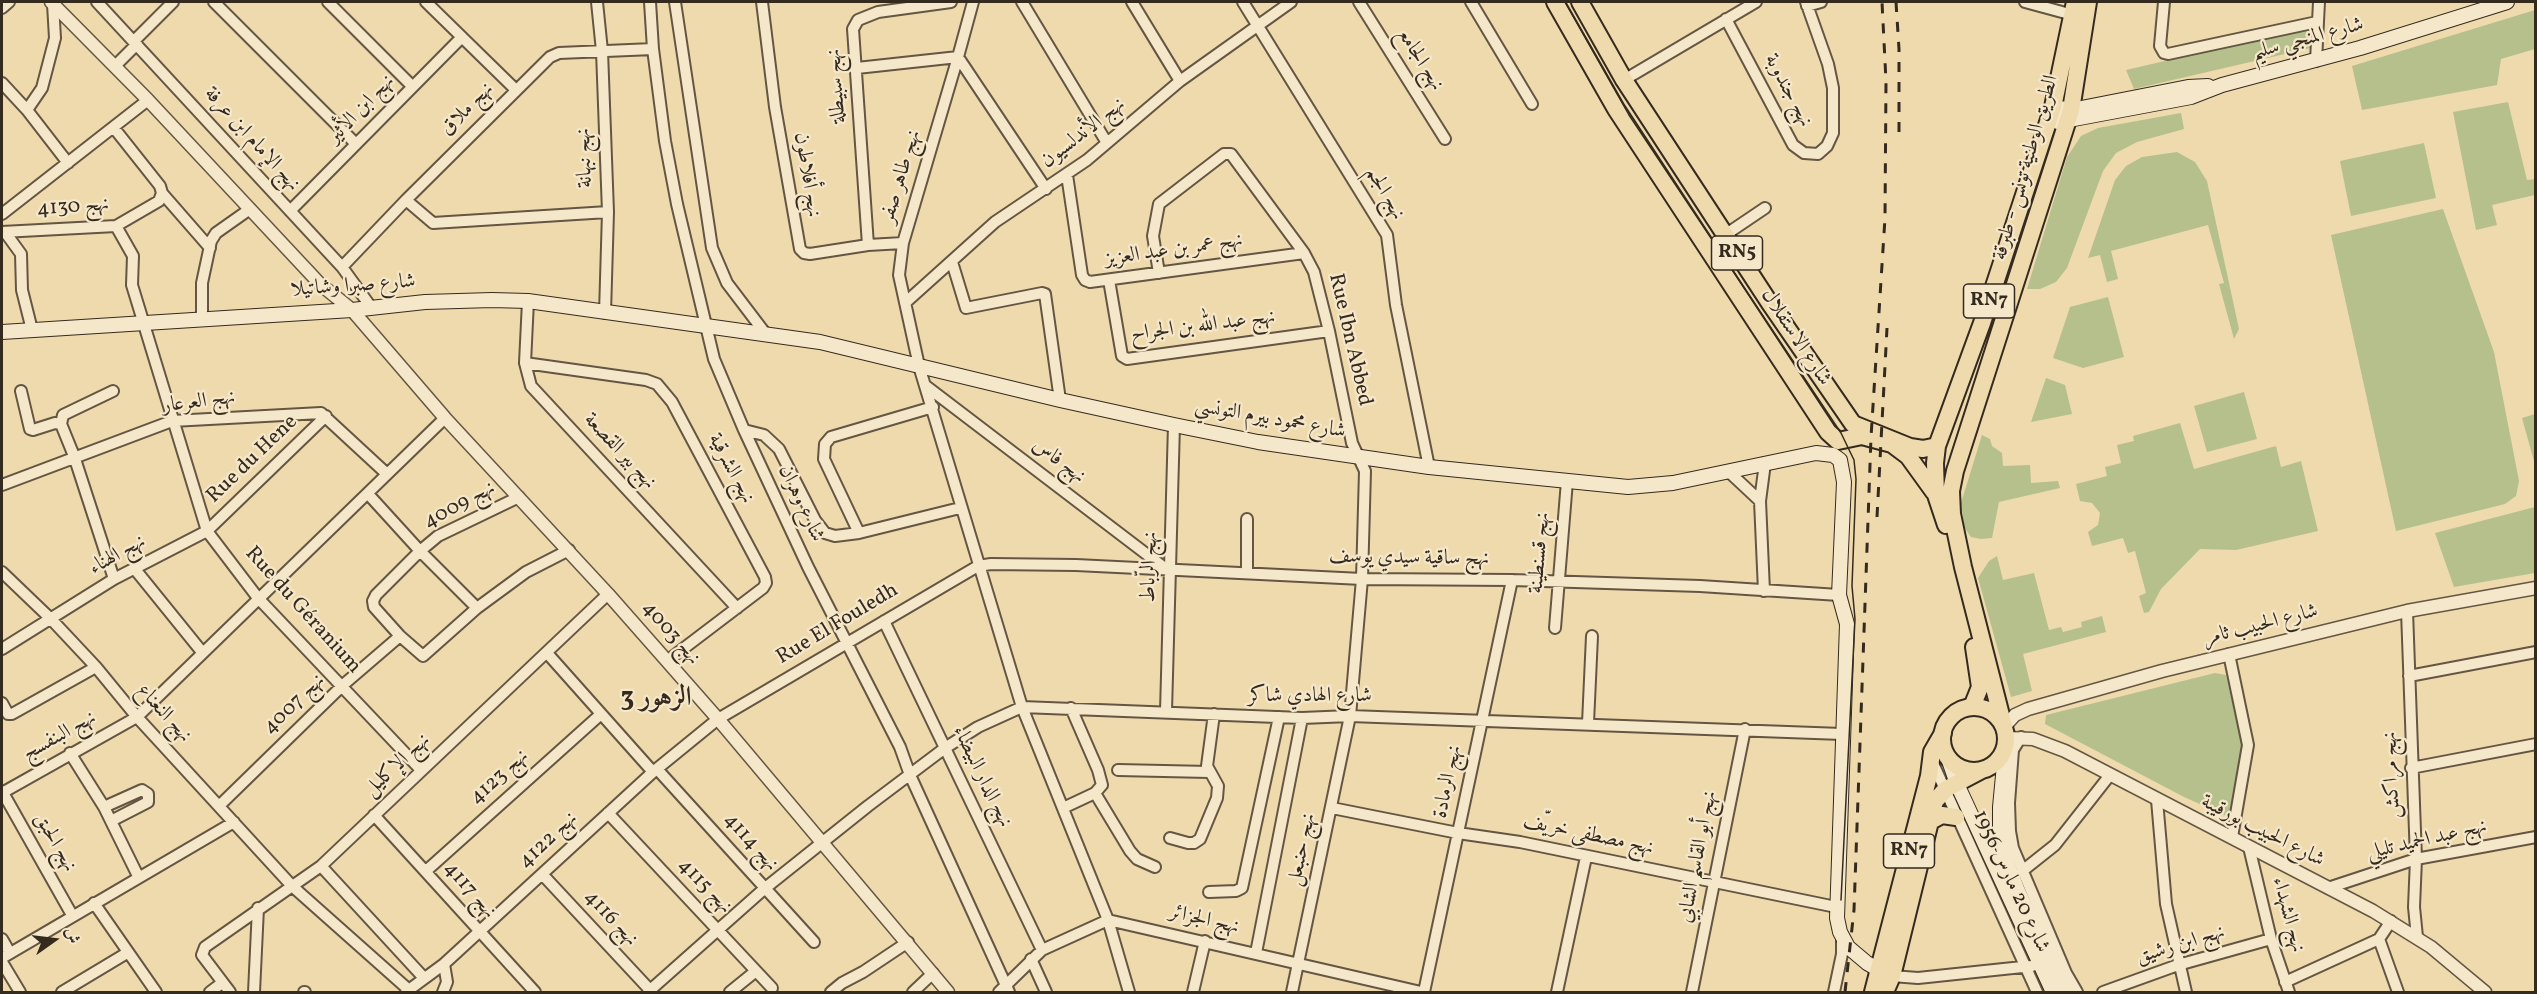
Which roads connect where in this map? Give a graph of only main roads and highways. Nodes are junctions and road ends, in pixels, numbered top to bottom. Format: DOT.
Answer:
graph roads {
  1 [pos="1555,2"];
  2 [pos="1580,2"];
  3 [pos="2088,2"];
  4 [pos="2507,2"];
  5 [pos="2074,8"];
  6 [pos="2051,114"];
  7 [pos="2069,116"];
  8 [pos="2010,236"];
  9 [pos="2029,243"];
  10 [pos="1982,323"];
  11 [pos="706,327"];
  12 [pos="2002,330"];
  13 [pos="2,332"];
  14 [pos="1953,406"];
  15 [pos="1974,413"];
  16 [pos="1937,446"];
  17 [pos="1936,495"];
  18 [pos="1972,707"];
  19 [pos="1943,733"];
  20 [pos="2010,737"];
  21 [pos="1948,758"];
  22 [pos="1982,770"];
  23 [pos="1951,787"];
  24 [pos="1956,816"];
  25 [pos="1929,822"];
  26 [pos="2038,961"];
  27 [pos="1886,974"];
  28 [pos="1873,993"];
  29 [pos="1885,993"];
  30 [pos="2053,993"];
  31 [pos="2065,993"];
  1 -- 17 [label="main road, شارع الاستقلال / RN5"];
  2 -- 16 [label="main road, شارع الاستقلال / RN5"];
  3 -- 7 [label="main road, الطريق الوطنية تونس - طبرقة / RN7"];
  4 -- 7 [label="main road, شارع المنجي سليم"];
  5 -- 6 [label="main road, الطريق الوطنية تونس - طبرقة / RN7"];
  6 -- 7 [label="main road, شارع المنجي سليم"];
  6 -- 8 [label="main road, الطريق الوطنية تونس - طبرقة / RN7"];
  7 -- 9 [label="main road, الطريق الوطنية تونس - طبرقة / RN7"];
  8 -- 9 [label="main road"];
  8 -- 10 [label="main road, الطريق الوطنية تونس - طبرقة / RN7"];
  9 -- 12 [label="main road, الطريق الوطنية تونس - طبرقة / RN7"];
  10 -- 12 [label="main road"];
  10 -- 14 [label="main road, الطريق الوطنية تونس - طبرقة / RN7"];
  11 -- 13 [label="main road, شارع صبرا وشاتيلا"];
  11 -- 27 [label="main road, شارع محمود بيرم التونسي"];
  12 -- 15 [label="main road, الطريق الوطنية تونس - طبرقة / RN7"];
  14 -- 15 [label="main road"];
  14 -- 16 [label="main road, الطريق الوطنية تونس - طبرقة / RN7"];
  15 -- 20 [label="main road, الطريق الوطنية تونس - طبرقة / RN7"];
  16 -- 17 [label="main road, الطريق الوطنية تونس - طبرقة / RN7"];
  17 -- 18 [label="main road, الطريق الوطنية تونس - طبرقة / RN7"];
  18 -- 19 [label="main road, RN7"];
  18 -- 20 [label="main road"];
  19 -- 21 [label="main road"];
  19 -- 27 [label="main road, RN7"];
  20 -- 22 [label="main road"];
  20 -- 26 [label="main road, شارع 20 مارس 1956"];
  21 -- 22 [label="main road"];
  21 -- 23 [label="main road, شارع 20 مارس 1956"];
  22 -- 23 [label="main road"];
  23 -- 25 [label="main road, RN7"];
  23 -- 26 [label="main road, شارع 20 مارس 1956"];
  24 -- 25 [label="main road"];
  25 -- 27 [label="main road, RN7"];
  26 -- 30 [label="main road, شارع 20 مارس 1956"];
  26 -- 31 [label="main road, شارع 20 مارس 1956"];
  27 -- 28 [label="main road, RN7"];
  27 -- 29 [label="main road, RN7"];
}
